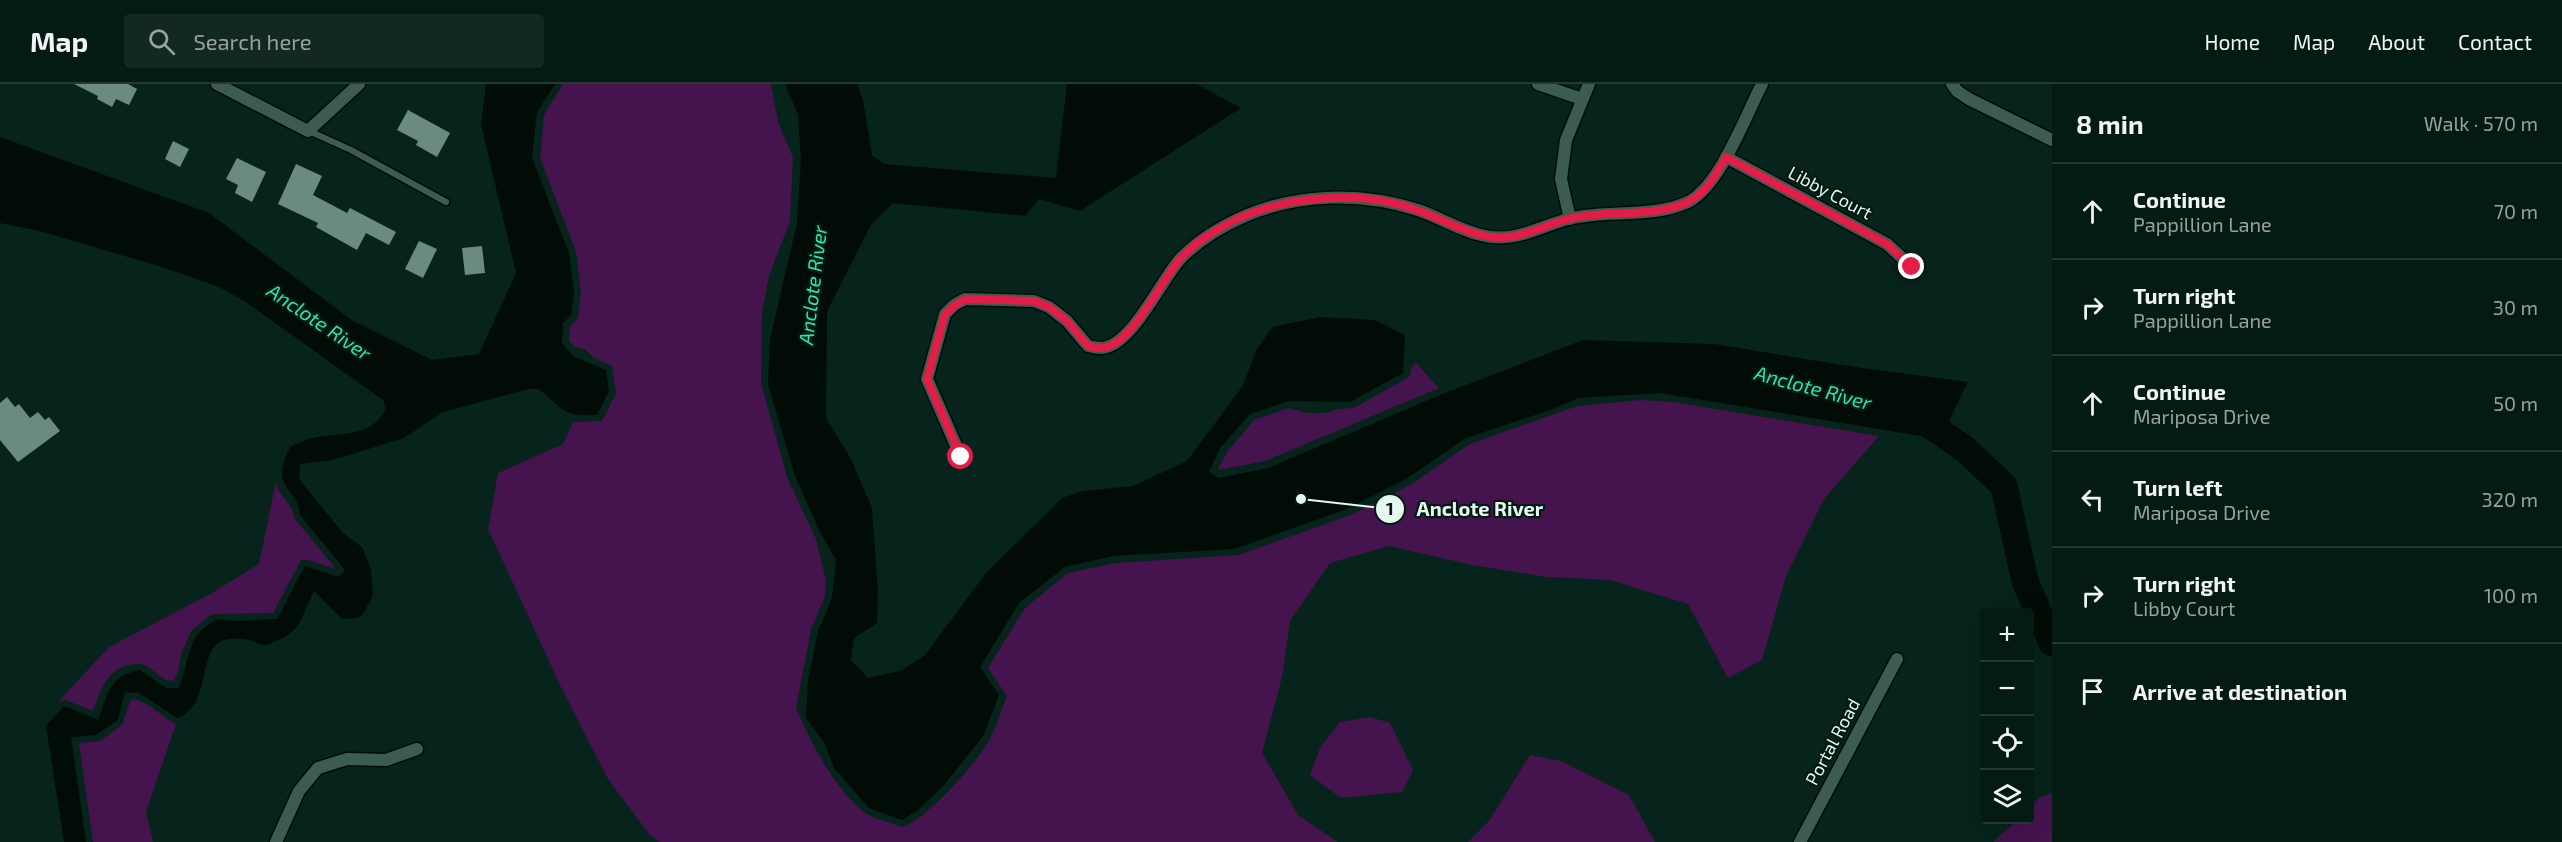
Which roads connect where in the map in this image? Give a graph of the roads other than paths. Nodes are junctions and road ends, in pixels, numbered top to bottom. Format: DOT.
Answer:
graph roads {
  1 [pos="217,84"];
  2 [pos="359,84"];
  3 [pos="1538,84"];
  4 [pos="1589,84"];
  5 [pos="1762,84"];
  6 [pos="1952,84"];
  7 [pos="1582,99"];
  8 [pos="308,131"];
  9 [pos="2052,140"];
  10 [pos="1726,157"];
  11 [pos="446,202"];
  12 [pos="1570,219"];
  13 [pos="1912,267"];
  14 [pos="961,457"];
  15 [pos="1897,659"];
  16 [pos="417,749"];
  17 [pos="276,842"];
  18 [pos="1800,842"];
  1 -- 8 [label="street"];
  2 -- 8 [label="street"];
  3 -- 7 [label="street"];
  4 -- 7 [label="street"];
  5 -- 10 [label="street"];
  6 -- 9 [label="street"];
  7 -- 12 [label="street"];
  8 -- 11 [label="lane"];
  10 -- 12 [label="street"];
  10 -- 13 [label="street, Libby Court"];
  12 -- 14 [label="street"];
  15 -- 18 [label="street, Portal Road"];
  16 -- 17 [label="street"];
}
